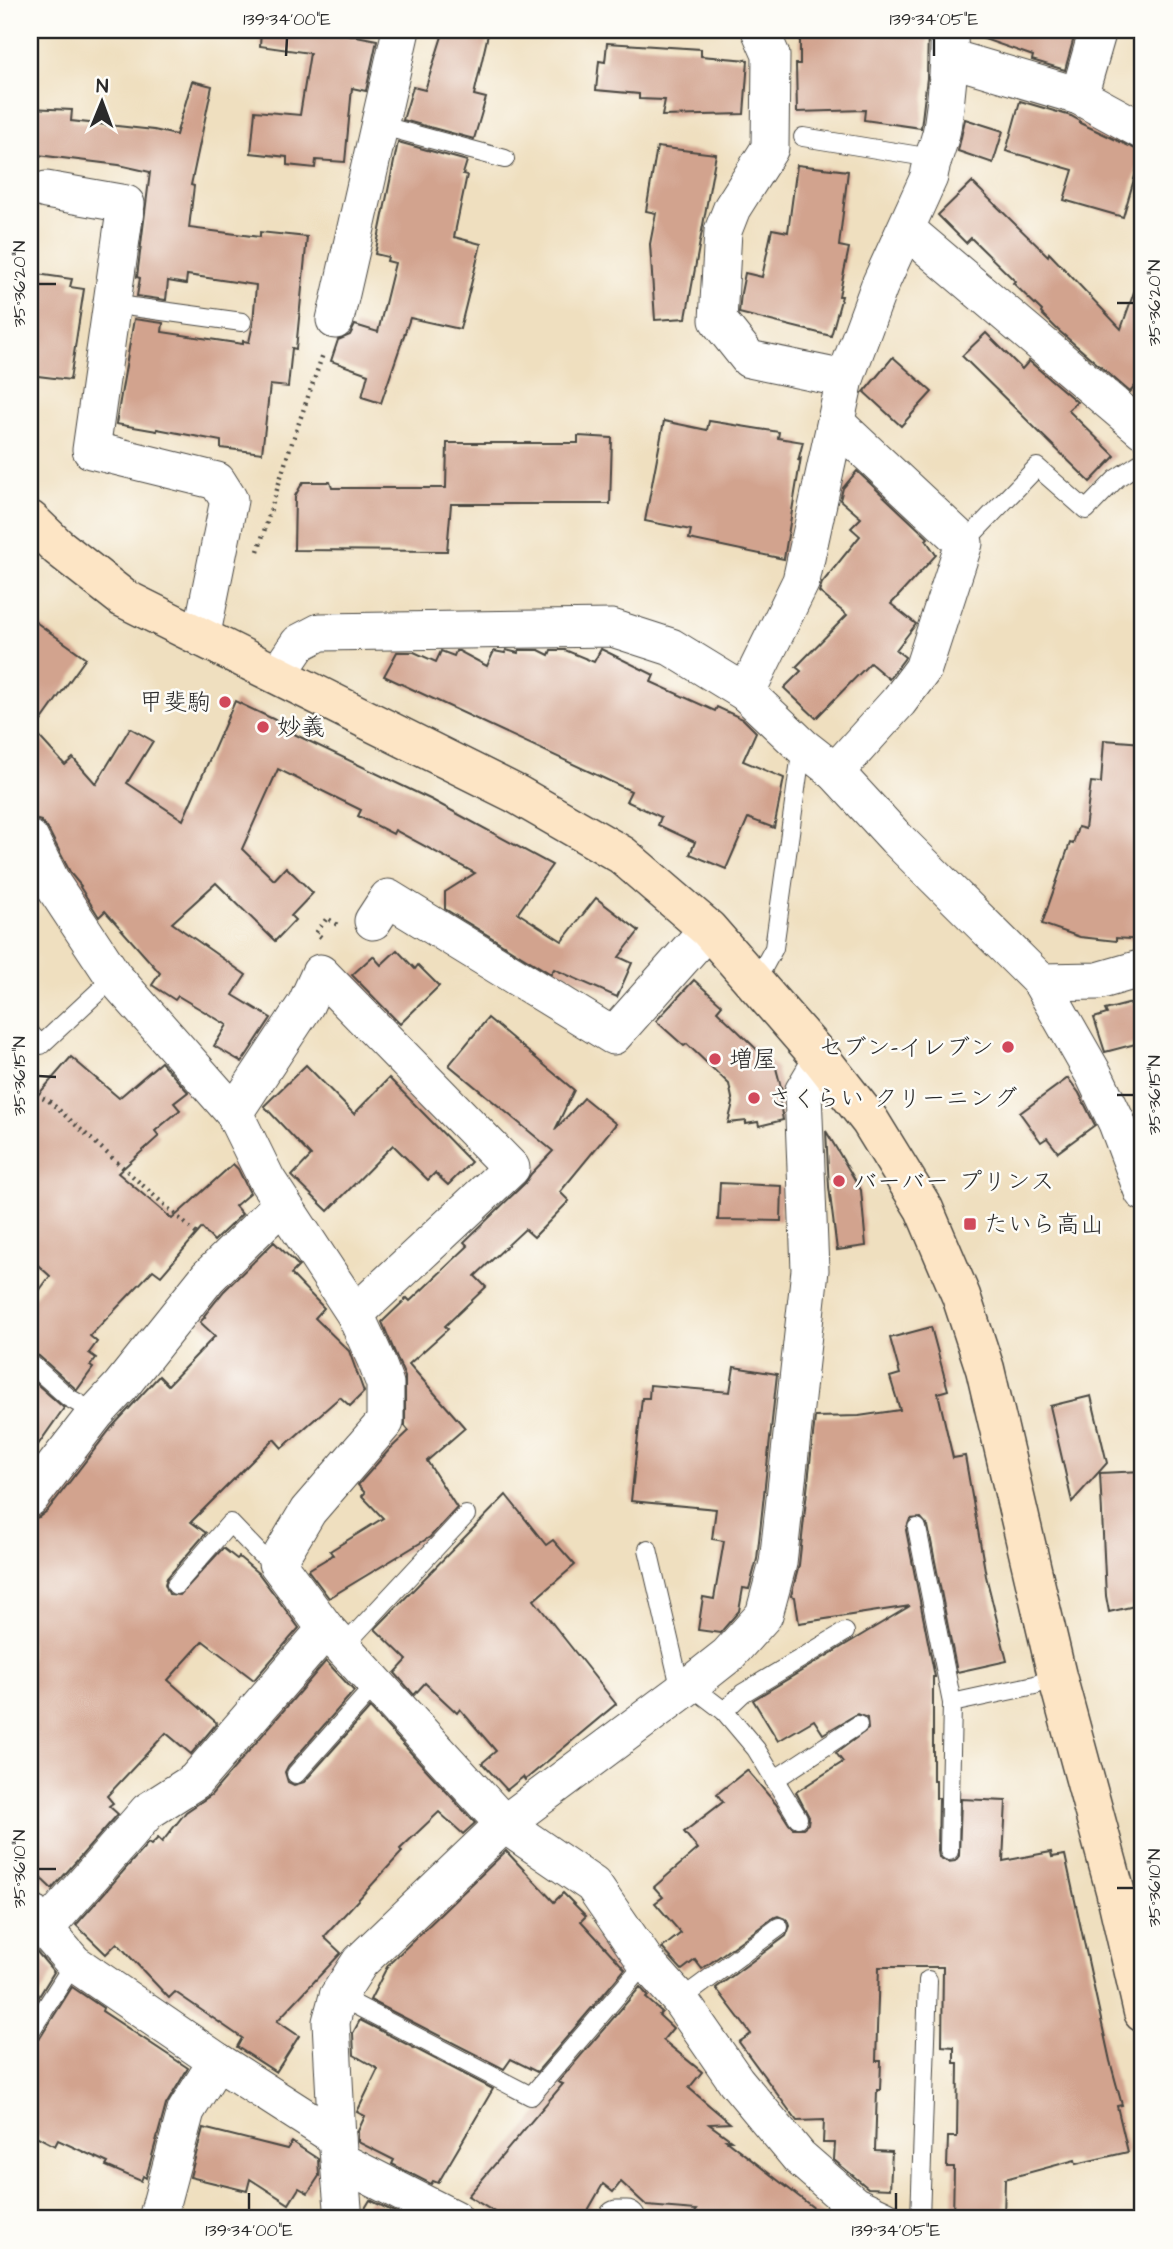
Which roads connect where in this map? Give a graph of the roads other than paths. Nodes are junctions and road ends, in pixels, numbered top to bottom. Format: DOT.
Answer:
graph roads {
  1 [pos="401,30"];
  2 [pos="760,30"];
  3 [pos="1098,30"];
  4 [pos="949,44"];
  5 [pos="1079,96"];
  6 [pos="379,125"];
  7 [pos="1143,131"];
  8 [pos="803,137"];
  9 [pos="505,159"];
  10 [pos="932,159"];
  11 [pos="46,190"];
  12 [pos="906,229"];
  13 [pos="111,304"];
  14 [pos="335,320"];
  15 [pos="242,322"];
  16 [pos="845,379"];
  17 [pos="836,423"];
  18 [pos="1143,430"];
  19 [pos="1143,461"];
  20 [pos="30,520"];
  21 [pos="964,543"];
  22 [pos="201,638"];
  23 [pos="278,674"];
  24 [pos="746,693"];
  25 [pos="802,746"];
  26 [pos="835,772"];
  27 [pos="30,839"];
  28 [pos="373,920"];
  29 [pos="708,929"];
  30 [pos="1143,968"];
  31 [pos="114,976"];
  32 [pos="1041,982"];
  33 [pos="755,983"];
  34 [pos="30,1033"];
  35 [pos="822,1060"];
  36 [pos="234,1113"];
  37 [pos="1136,1140"];
  38 [pos="1143,1192"];
  39 [pos="282,1204"];
  40 [pos="355,1314"];
  41 [pos="31,1364"];
  42 [pos="96,1413"];
  43 [pos="30,1498"];
  44 [pos="466,1515"];
  45 [pos="917,1528"];
  46 [pos="648,1549"];
  47 [pos="277,1563"];
  48 [pos="176,1585"];
  49 [pos="845,1632"];
  50 [pos="335,1638"];
  51 [pos="1057,1676"];
  52 [pos="377,1683"];
  53 [pos="686,1688"];
  54 [pos="952,1703"];
  55 [pos="724,1711"];
  56 [pos="858,1726"];
  57 [pos="296,1774"];
  58 [pos="774,1780"];
  59 [pos="798,1818"];
  60 [pos="504,1824"];
  61 [pos="949,1851"];
  62 [pos="37,1921"];
  63 [pos="779,1927"];
  64 [pos="646,1962"];
  65 [pos="74,1963"];
  66 [pos="928,1980"];
  67 [pos="338,1996"];
  68 [pos="680,2000"];
  69 [pos="1143,2009"];
  70 [pos="30,2032"];
  71 [pos="217,2061"];
  72 [pos="338,2150"];
  73 [pos="345,2217"];
  74 [pos="157,2219"];
  75 [pos="454,2219"];
  76 [pos="617,2219"];
  77 [pos="627,2219"];
  78 [pos="884,2219"];
  79 [pos="920,2219"];
  1 -- 6 [label="street"];
  2 -- 16 [label="street"];
  3 -- 5 [label="street"];
  4 -- 5 [label="street"];
  4 -- 10 [label="street"];
  5 -- 7 [label="street"];
  6 -- 9 [label="lane"];
  6 -- 14 [label="street"];
  8 -- 10 [label="lane"];
  10 -- 12 [label="street"];
  11 -- 13 [label="street"];
  12 -- 16 [label="street"];
  12 -- 18 [label="street"];
  13 -- 15 [label="lane"];
  13 -- 22 [label="street"];
  16 -- 17 [label="street"];
  17 -- 21 [label="street"];
  17 -- 24 [label="street"];
  19 -- 21 [label="lane"];
  20 -- 22 [label="street"];
  21 -- 26 [label="street"];
  22 -- 23 [label="street"];
  23 -- 24 [label="street"];
  23 -- 29 [label="street"];
  24 -- 25 [label="street"];
  25 -- 26 [label="street"];
  25 -- 33 [label="lane"];
  26 -- 32 [label="street"];
  27 -- 31 [label="street"];
  28 -- 29 [label="street"];
  29 -- 33 [label="street"];
  30 -- 32 [label="street"];
  31 -- 34 [label="lane"];
  31 -- 36 [label="street"];
  32 -- 37 [label="street"];
  33 -- 35 [label="street"];
  35 -- 51 [label="street"];
  35 -- 53 [label="street"];
  36 -- 39 [label="street"];
  36 -- 40 [label="street"];
  37 -- 38 [label="street"];
  39 -- 40 [label="street"];
  39 -- 42 [label="street"];
  40 -- 47 [label="street"];
  41 -- 42 [label="lane"];
  42 -- 43 [label="street"];
  44 -- 50 [label="lane"];
  45 -- 54 [label="lane"];
  46 -- 53 [label="lane"];
  47 -- 48 [label="lane"];
  47 -- 50 [label="street"];
  49 -- 55 [label="lane"];
  50 -- 52 [label="street"];
  50 -- 62 [label="street"];
  51 -- 54 [label="lane"];
  51 -- 69 [label="street"];
  52 -- 57 [label="lane"];
  52 -- 60 [label="street"];
  53 -- 55 [label="lane"];
  53 -- 60 [label="street"];
  54 -- 61 [label="lane"];
  55 -- 58 [label="lane"];
  56 -- 58 [label="lane"];
  58 -- 59 [label="lane"];
  60 -- 64 [label="street"];
  60 -- 67 [label="street"];
  62 -- 65 [label="street"];
  63 -- 68 [label="lane"];
  64 -- 67 [label="lane"];
  64 -- 68 [label="street"];
  65 -- 70 [label="lane"];
  65 -- 71 [label="street"];
  66 -- 79 [label="lane"];
  67 -- 72 [label="street"];
  68 -- 78 [label="street"];
  71 -- 72 [label="street"];
  71 -- 74 [label="street"];
  72 -- 73 [label="street"];
  72 -- 75 [label="street"];
  76 -- 77 [label="street"];
}
